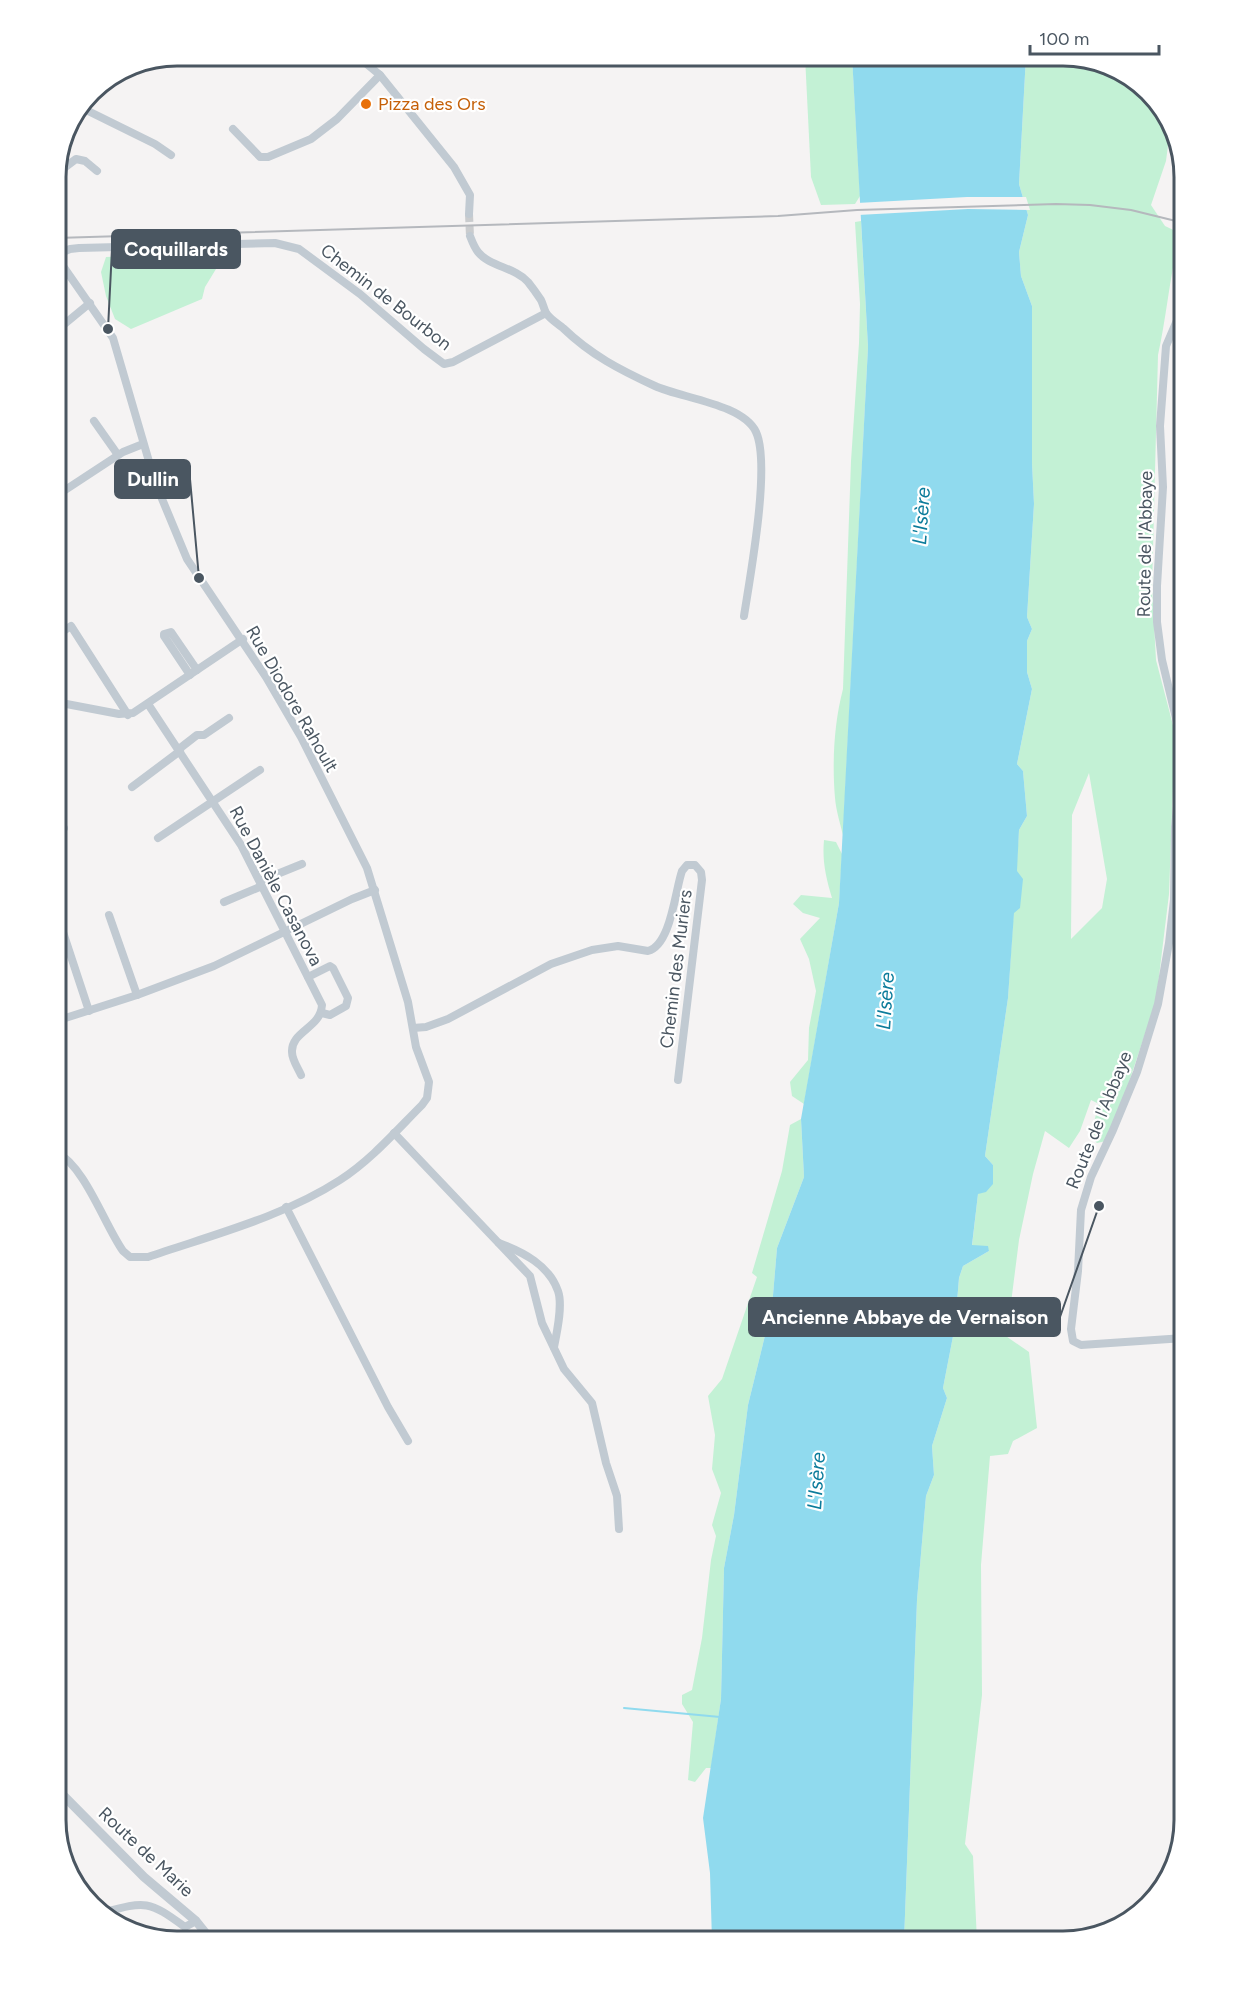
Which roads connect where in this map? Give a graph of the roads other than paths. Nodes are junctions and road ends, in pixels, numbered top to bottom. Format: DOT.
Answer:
graph roads {
  1 [pos="369,66"];
  2 [pos="380,75"];
  3 [pos="88,111"];
  4 [pos="233,129"];
  5 [pos="171,155"];
  6 [pos="67,166"];
  7 [pos="97,171"];
  8 [pos="469,214"];
  9 [pos="470,236"];
  10 [pos="66,251"];
  11 [pos="66,270"];
  12 [pos="90,303"];
  13 [pos="546,313"];
  14 [pos="66,323"];
  15 [pos="1174,328"];
  16 [pos="94,421"];
  17 [pos="143,444"];
  18 [pos="118,455"];
  19 [pos="66,489"];
  20 [pos="744,616"];
  21 [pos="66,629"];
  22 [pos="243,639"];
  23 [pos="193,673"];
  24 [pos="66,704"];
  25 [pos="148,704"];
  26 [pos="1174,710"];
  27 [pos="128,715"];
  28 [pos="229,718"];
  29 [pos="180,750"];
  30 [pos="260,770"];
  31 [pos="132,787"];
  32 [pos="214,802"];
  33 [pos="158,838"];
  34 [pos="302,864"];
  35 [pos="261,884"];
  36 [pos="375,890"];
  37 [pos="1174,900"];
  38 [pos="224,902"];
  39 [pos="110,915"];
  40 [pos="284,932"];
  41 [pos="66,941"];
  42 [pos="308,977"];
  43 [pos="137,995"];
  44 [pos="89,1011"];
  45 [pos="322,1013"];
  46 [pos="66,1019"];
  47 [pos="413,1028"];
  48 [pos="301,1075"];
  49 [pos="678,1080"];
  50 [pos="394,1133"];
  51 [pos="66,1160"];
  52 [pos="286,1208"];
  53 [pos="496,1242"];
  54 [pos="1174,1339"];
  55 [pos="554,1348"];
  56 [pos="408,1441"];
  57 [pos="619,1530"];
  58 [pos="66,1798"];
  59 [pos="113,1910"];
  60 [pos="196,1921"];
  61 [pos="204,1931"];
  1 -- 2 [label="street"];
  2 -- 4 [label="street"];
  2 -- 8 [label="street"];
  3 -- 5 [label="street"];
  6 -- 7 [label="street"];
  9 -- 13 [label="street"];
  10 -- 13 [label="street, Chemin de Bourbon"];
  11 -- 12 [label="street, Rue Diodore Rahoult"];
  12 -- 14 [label="street"];
  12 -- 17 [label="street, Rue Diodore Rahoult"];
  13 -- 20 [label="street"];
  15 -- 26 [label="street, Route de l'Abbaye"];
  16 -- 18 [label="street"];
  17 -- 18 [label="street"];
  17 -- 22 [label="street, Rue Diodore Rahoult"];
  18 -- 19 [label="street"];
  21 -- 27 [label="street"];
  22 -- 23 [label="street"];
  22 -- 36 [label="street, Rue Diodore Rahoult"];
  23 -- 23 [label="street"];
  23 -- 25 [label="street"];
  24 -- 27 [label="street"];
  25 -- 27 [label="street"];
  25 -- 29 [label="street, Rue Danièle Casanova"];
  28 -- 29 [label="street"];
  29 -- 31 [label="street"];
  29 -- 32 [label="street, Rue Danièle Casanova"];
  30 -- 32 [label="street"];
  32 -- 33 [label="street"];
  32 -- 35 [label="street, Rue Danièle Casanova"];
  34 -- 35 [label="street"];
  35 -- 38 [label="street"];
  35 -- 40 [label="street, Rue Danièle Casanova"];
  36 -- 40 [label="street"];
  36 -- 47 [label="street, Rue Diodore Rahoult"];
  37 -- 54 [label="street, Route de l'Abbaye"];
  39 -- 43 [label="street"];
  40 -- 42 [label="street, Rue Danièle Casanova"];
  40 -- 43 [label="street"];
  41 -- 44 [label="street"];
  42 -- 45 [label="street, Rue Danièle Casanova"];
  42 -- 45 [label="street"];
  43 -- 44 [label="street"];
  44 -- 46 [label="street"];
  45 -- 48 [label="street"];
  47 -- 49 [label="street, Chemin des Muriers"];
  47 -- 50 [label="street, Rue Diodore Rahoult"];
  50 -- 52 [label="street, Rue Diodore Rahoult"];
  50 -- 53 [label="street"];
  51 -- 52 [label="street, Rue Diodore Rahoult"];
  52 -- 56 [label="street"];
  53 -- 55 [label="street"];
  53 -- 55 [label="street"];
  55 -- 57 [label="street"];
  58 -- 60 [label="street, Route de Marie"];
  59 -- 60 [label="street"];
  60 -- 61 [label="street, Route de Marie"];
}
